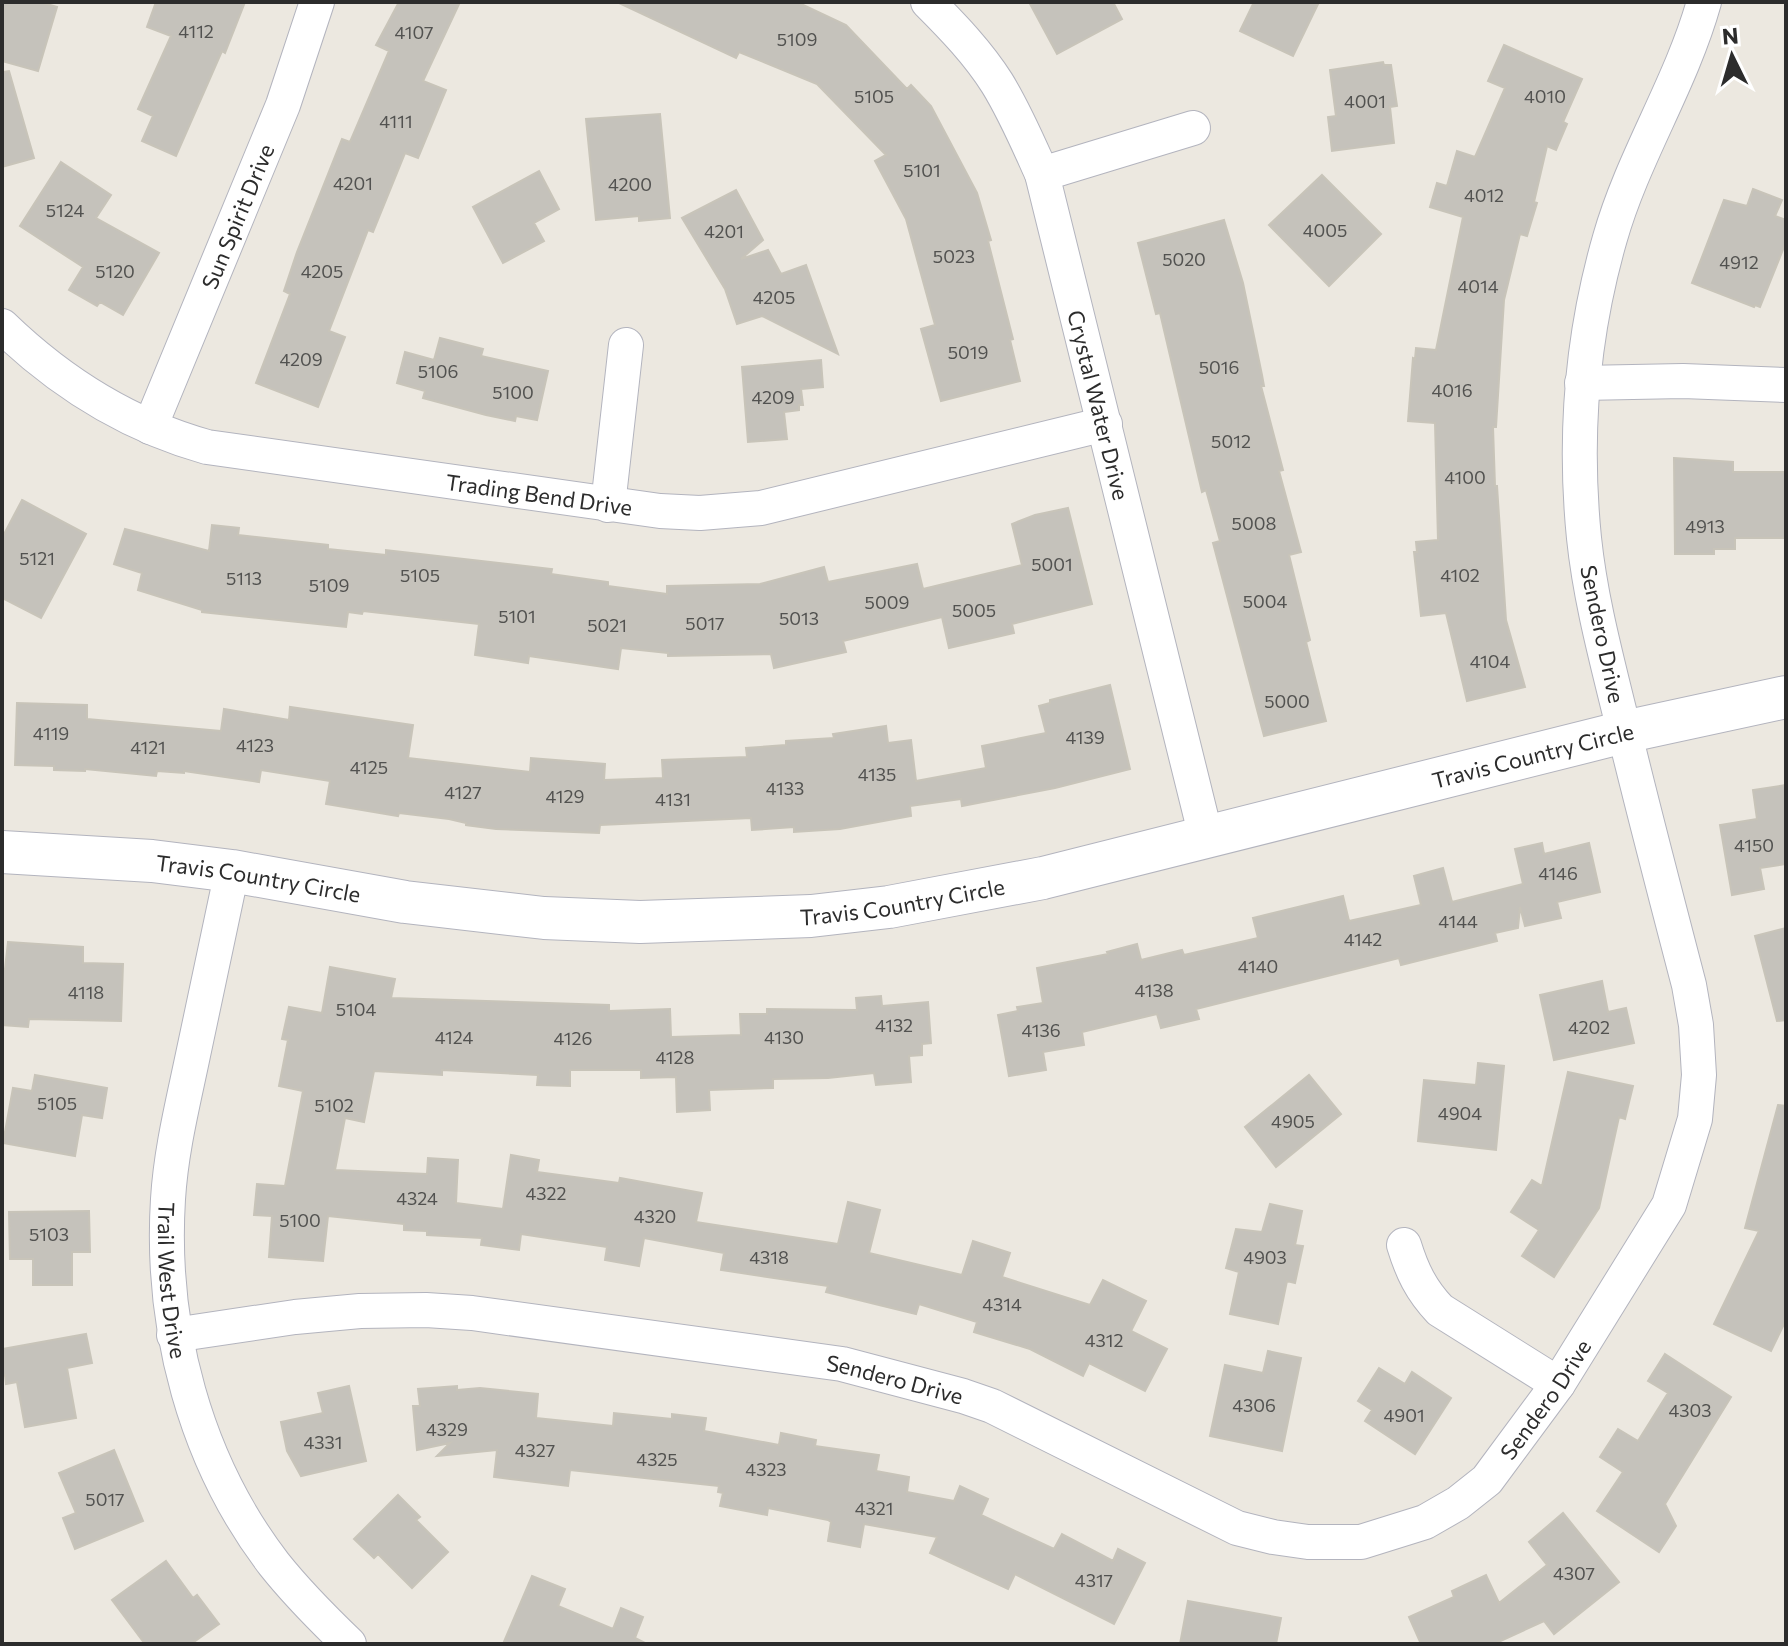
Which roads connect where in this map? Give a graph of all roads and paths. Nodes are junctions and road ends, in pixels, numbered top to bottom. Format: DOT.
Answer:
graph roads {
  1 [pos="317,2"];
  2 [pos="928,2"];
  3 [pos="1704,2"];
  4 [pos="1193,128"];
  5 [pos="1042,174"];
  6 [pos="2,326"];
  7 [pos="626,345"];
  8 [pos="1582,383"];
  9 [pos="1786,385"];
  10 [pos="1105,424"];
  11 [pos="150,427"];
  12 [pos="608,505"];
  13 [pos="1786,697"];
  14 [pos="1624,732"];
  15 [pos="1206,837"];
  16 [pos="2,852"];
  17 [pos="232,871"];
  18 [pos="1404,1245"];
  19 [pos="174,1335"];
  20 [pos="1558,1384"];
  21 [pos="349,1644"];
  1 -- 11 [label="street, Sun Spirit Drive"];
  2 -- 5 [label="street, Crystal Water Drive"];
  3 -- 8 [label="street, Sendero Drive"];
  4 -- 5 [label="street"];
  5 -- 10 [label="street, Crystal Water Drive"];
  6 -- 11 [label="street, Trading Bend Drive"];
  7 -- 12 [label="street"];
  8 -- 9 [label="street"];
  8 -- 14 [label="street, Sendero Drive"];
  10 -- 12 [label="street, Trading Bend Drive"];
  10 -- 15 [label="street, Crystal Water Drive"];
  11 -- 12 [label="street, Trading Bend Drive"];
  13 -- 14 [label="street, Travis Country Circle"];
  14 -- 15 [label="street, Travis Country Circle"];
  14 -- 20 [label="street, Sendero Drive"];
  15 -- 17 [label="street, Travis Country Circle"];
  16 -- 17 [label="street, Travis Country Circle"];
  17 -- 19 [label="street, Trail West Drive"];
  18 -- 20 [label="street"];
  19 -- 20 [label="street, Sendero Drive"];
  19 -- 21 [label="street, Trail West Drive"];
}
